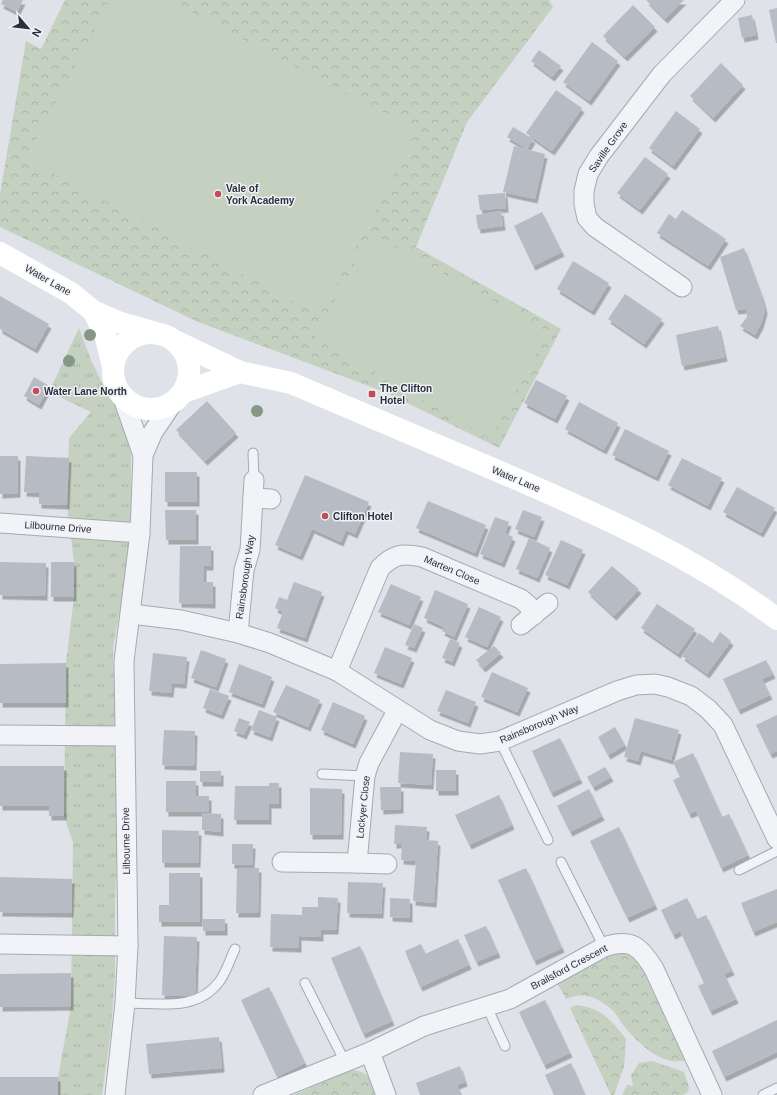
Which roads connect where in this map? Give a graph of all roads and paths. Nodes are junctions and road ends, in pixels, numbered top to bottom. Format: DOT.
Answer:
graph roads {
  1 [pos="736,0"];
  2 [pos="0,253"];
  3 [pos="682,287"];
  4 [pos="94,311"];
  5 [pos="154,332"];
  6 [pos="177,342"];
  7 [pos="113,367"];
  8 [pos="240,372"];
  9 [pos="123,398"];
  10 [pos="178,398"];
  11 [pos="254,453"];
  12 [pos="143,455"];
  13 [pos="254,480"];
  14 [pos="0,523"];
  15 [pos="140,533"];
  16 [pos="131,614"];
  17 [pos="534,614"];
  18 [pos="777,618"];
  19 [pos="238,632"];
  20 [pos="337,671"];
  21 [pos="397,711"];
  22 [pos="0,735"];
  23 [pos="125,736"];
  24 [pos="500,741"];
  25 [pos="322,774"];
  26 [pos="365,776"];
  27 [pos="777,839"];
  28 [pos="548,840"];
  29 [pos="777,851"];
  30 [pos="282,862"];
  31 [pos="561,862"];
  32 [pos="358,863"];
  33 [pos="387,864"];
  34 [pos="739,870"];
  35 [pos="0,944"];
  36 [pos="128,946"];
  37 [pos="604,947"];
  38 [pos="235,949"];
  39 [pos="305,983"];
  40 [pos="125,1002"];
  41 [pos="487,1007"];
  42 [pos="505,1046"];
  43 [pos="370,1052"];
  44 [pos="346,1062"];
  45 [pos="777,1088"];
  46 [pos="115,1095"];
  47 [pos="263,1095"];
  48 [pos="386,1095"];
  49 [pos="712,1095"];
  50 [pos="763,1095"];
  1 -- 3 [label="street, Saville Grove"];
  2 -- 4 [label="street, Water Lane"];
  4 -- 5 [label="street, Water Lane"];
  4 -- 7 [label="street, Water Lane"];
  5 -- 6 [label="street"];
  5 -- 7 [label="street"];
  6 -- 8 [label="street, Water Lane"];
  6 -- 10 [label="street"];
  7 -- 9 [label="street"];
  8 -- 10 [label="street"];
  8 -- 18 [label="street, Water Lane"];
  9 -- 10 [label="street"];
  9 -- 12 [label="street, Lilbourne Drive"];
  10 -- 12 [label="street, Lilbourne Drive"];
  11 -- 13 [label="lane"];
  12 -- 15 [label="street, Lilbourne Drive"];
  13 -- 19 [label="street, Rainsborough Way"];
  14 -- 15 [label="street, Lilbourne Drive"];
  15 -- 16 [label="street, Lilbourne Drive"];
  16 -- 19 [label="street, Rainsborough Way"];
  16 -- 23 [label="street, Lilbourne Drive"];
  17 -- 20 [label="street, Marten Close"];
  19 -- 20 [label="street, Rainsborough Way"];
  20 -- 21 [label="street, Rainsborough Way"];
  21 -- 24 [label="street, Rainsborough Way"];
  21 -- 26 [label="street, Lockyer Close"];
  22 -- 23 [label="street"];
  23 -- 36 [label="street, Lilbourne Drive"];
  24 -- 27 [label="street, Rainsborough Way"];
  24 -- 28 [label="lane"];
  25 -- 26 [label="lane"];
  26 -- 32 [label="street, Lockyer Close"];
  29 -- 34 [label="lane"];
  30 -- 32 [label="street"];
  31 -- 37 [label="lane"];
  32 -- 33 [label="street"];
  35 -- 36 [label="street"];
  36 -- 40 [label="street, Lilbourne Drive"];
  37 -- 41 [label="street, Brailsford Crescent"];
  37 -- 49 [label="street, Brailsford Crescent"];
  38 -- 40 [label="lane"];
  39 -- 44 [label="lane"];
  40 -- 46 [label="street, Lilbourne Drive"];
  41 -- 42 [label="lane"];
  41 -- 43 [label="street, Brailsford Crescent"];
  43 -- 44 [label="street, Brailsford Crescent"];
  43 -- 48 [label="street"];
  44 -- 47 [label="street, Brailsford Crescent"];
  45 -- 50 [label="lane"];
}
